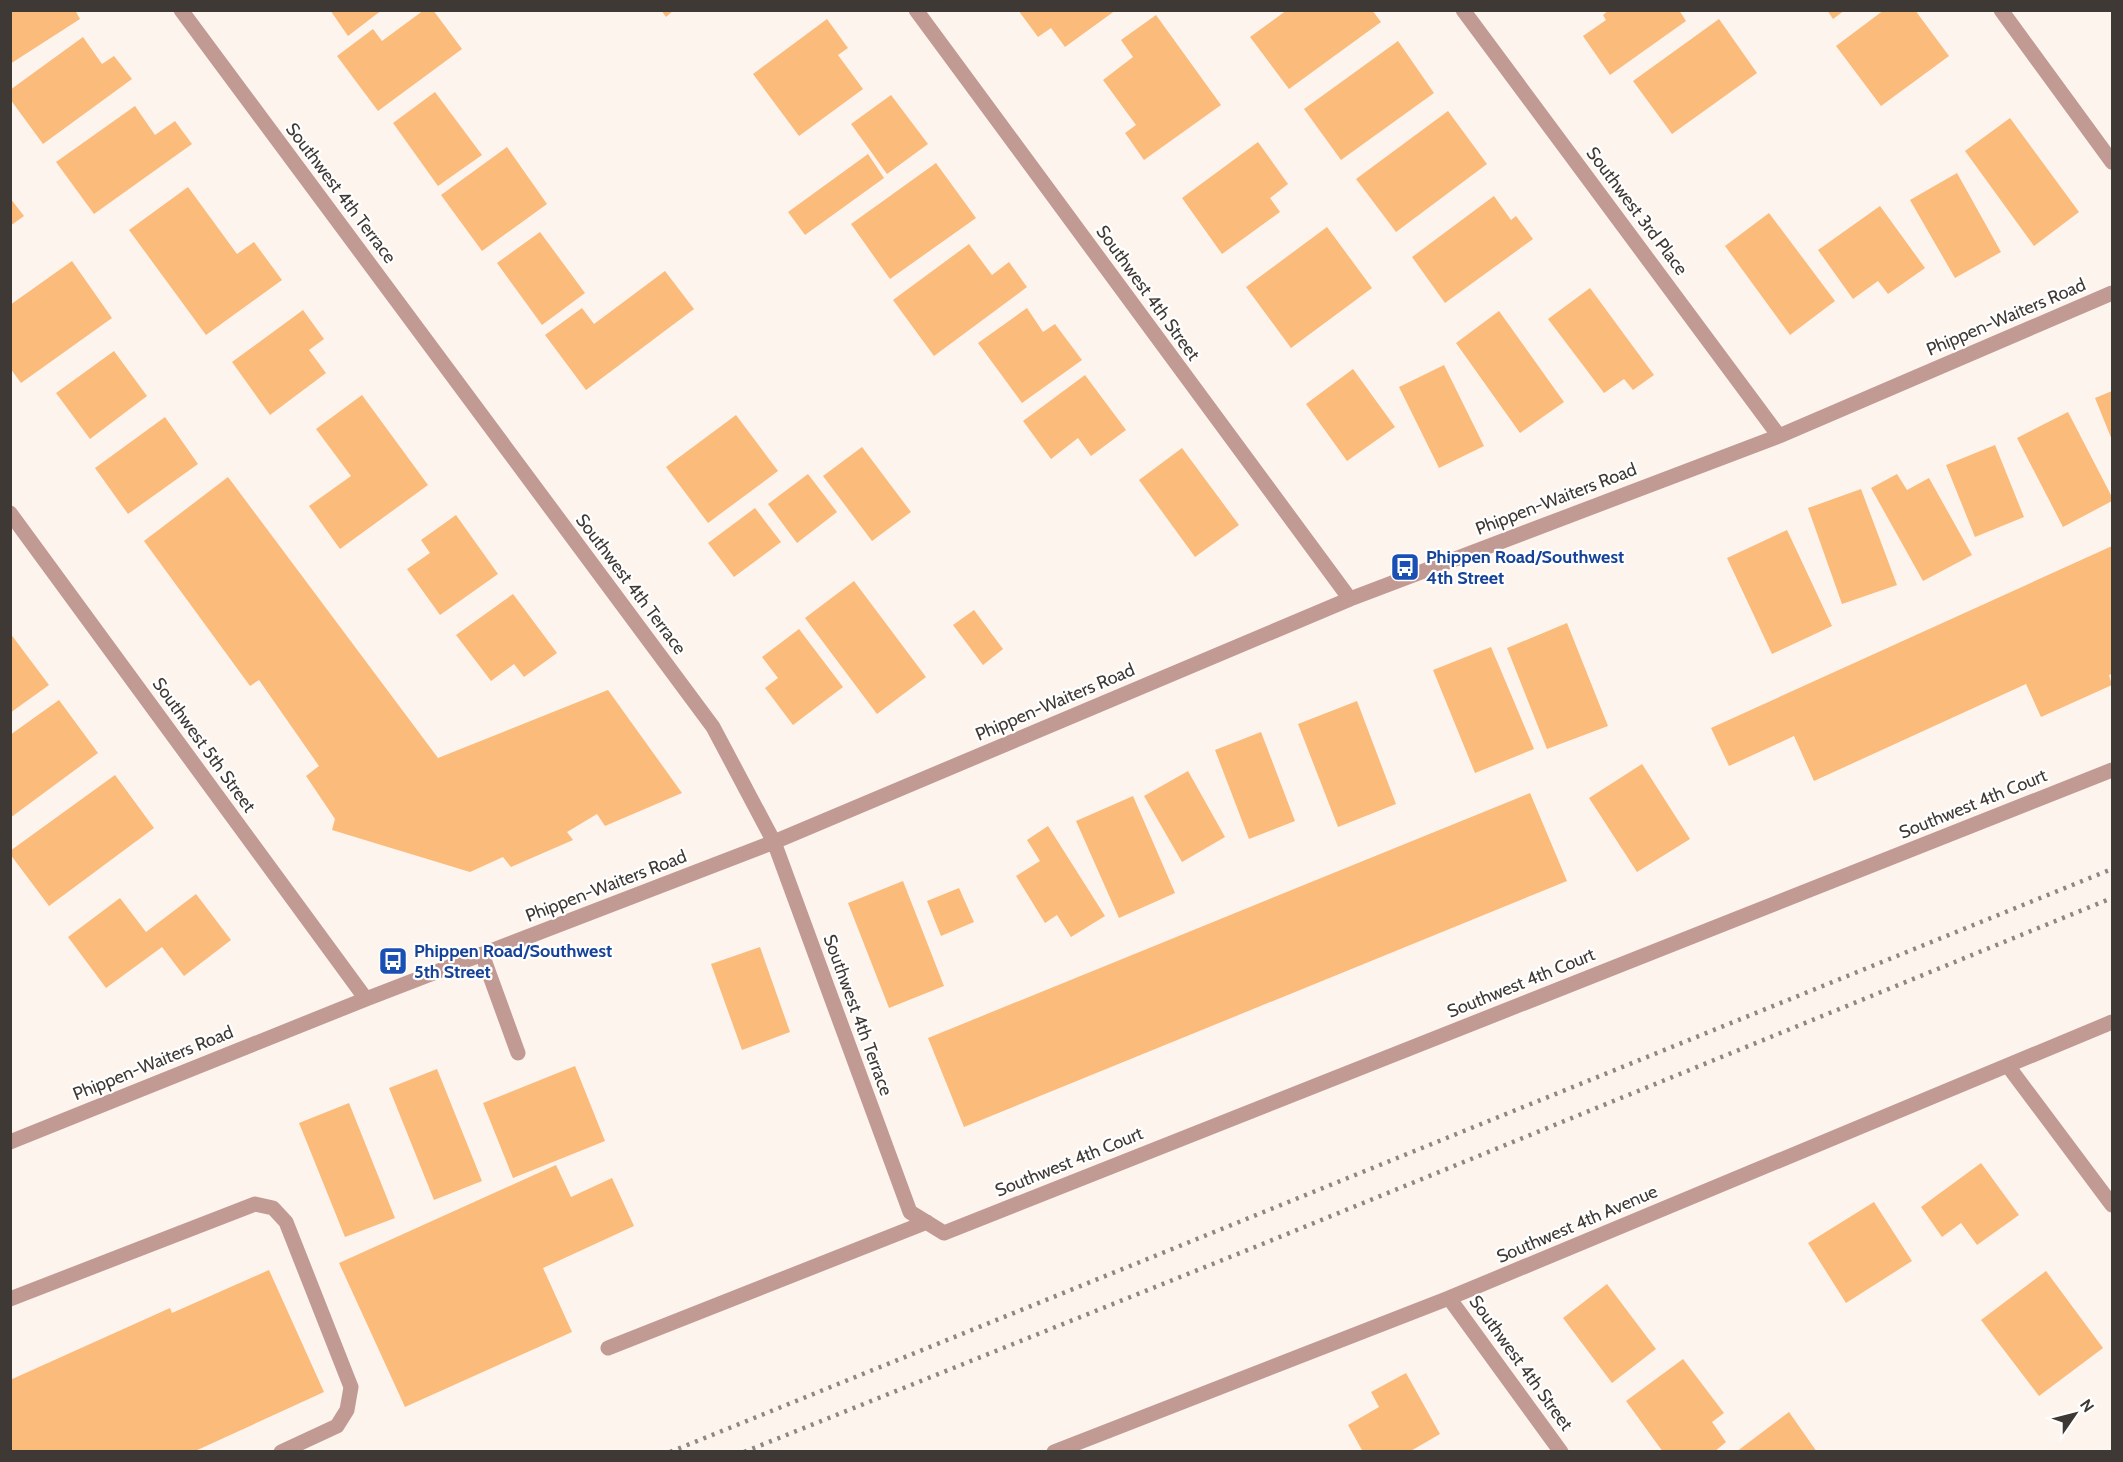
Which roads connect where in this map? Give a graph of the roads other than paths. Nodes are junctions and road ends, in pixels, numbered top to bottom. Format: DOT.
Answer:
graph roads {
  1 [pos="181,10"];
  2 [pos="916,10"];
  3 [pos="1463,10"];
  4 [pos="2001,10"];
  5 [pos="2112,162"];
  6 [pos="2112,293"];
  7 [pos="1779,436"];
  8 [pos="10,513"];
  9 [pos="1350,598"];
  10 [pos="2112,770"];
  11 [pos="774,842"];
  12 [pos="482,954"];
  13 [pos="366,999"];
  14 [pos="2112,1023"];
  15 [pos="519,1053"];
  16 [pos="2008,1066"];
  17 [pos="10,1142"];
  18 [pos="2110,1198"];
  19 [pos="927,1222"];
  20 [pos="944,1233"];
  21 [pos="1449,1298"];
  22 [pos="10,1299"];
  23 [pos="608,1348"];
  24 [pos="281,1452"];
  25 [pos="1054,1452"];
  26 [pos="1561,1452"];
  1 -- 11 [label="street, Southwest 4th Terrace"];
  2 -- 9 [label="street, Southwest 4th Street"];
  3 -- 7 [label="street, Southwest 3rd Place"];
  4 -- 5 [label="street"];
  6 -- 7 [label="street, Phippen-Waiters Road"];
  7 -- 9 [label="street, Phippen-Waiters Road"];
  8 -- 13 [label="street, Southwest 5th Street"];
  9 -- 11 [label="street, Phippen-Waiters Road"];
  10 -- 20 [label="street, Southwest 4th Court"];
  11 -- 12 [label="street, Phippen-Waiters Road"];
  11 -- 19 [label="street, Southwest 4th Terrace"];
  12 -- 13 [label="street, Phippen-Waiters Road"];
  12 -- 15 [label="street"];
  13 -- 17 [label="street, Phippen-Waiters Road"];
  14 -- 16 [label="street, Southwest 4th Avenue"];
  16 -- 18 [label="street"];
  16 -- 21 [label="street, Southwest 4th Avenue"];
  19 -- 20 [label="street, Southwest 4th Terrace"];
  19 -- 23 [label="street"];
  21 -- 25 [label="street, Southwest 4th Avenue"];
  21 -- 26 [label="street, Southwest 4th Street"];
  22 -- 24 [label="street"];
}
